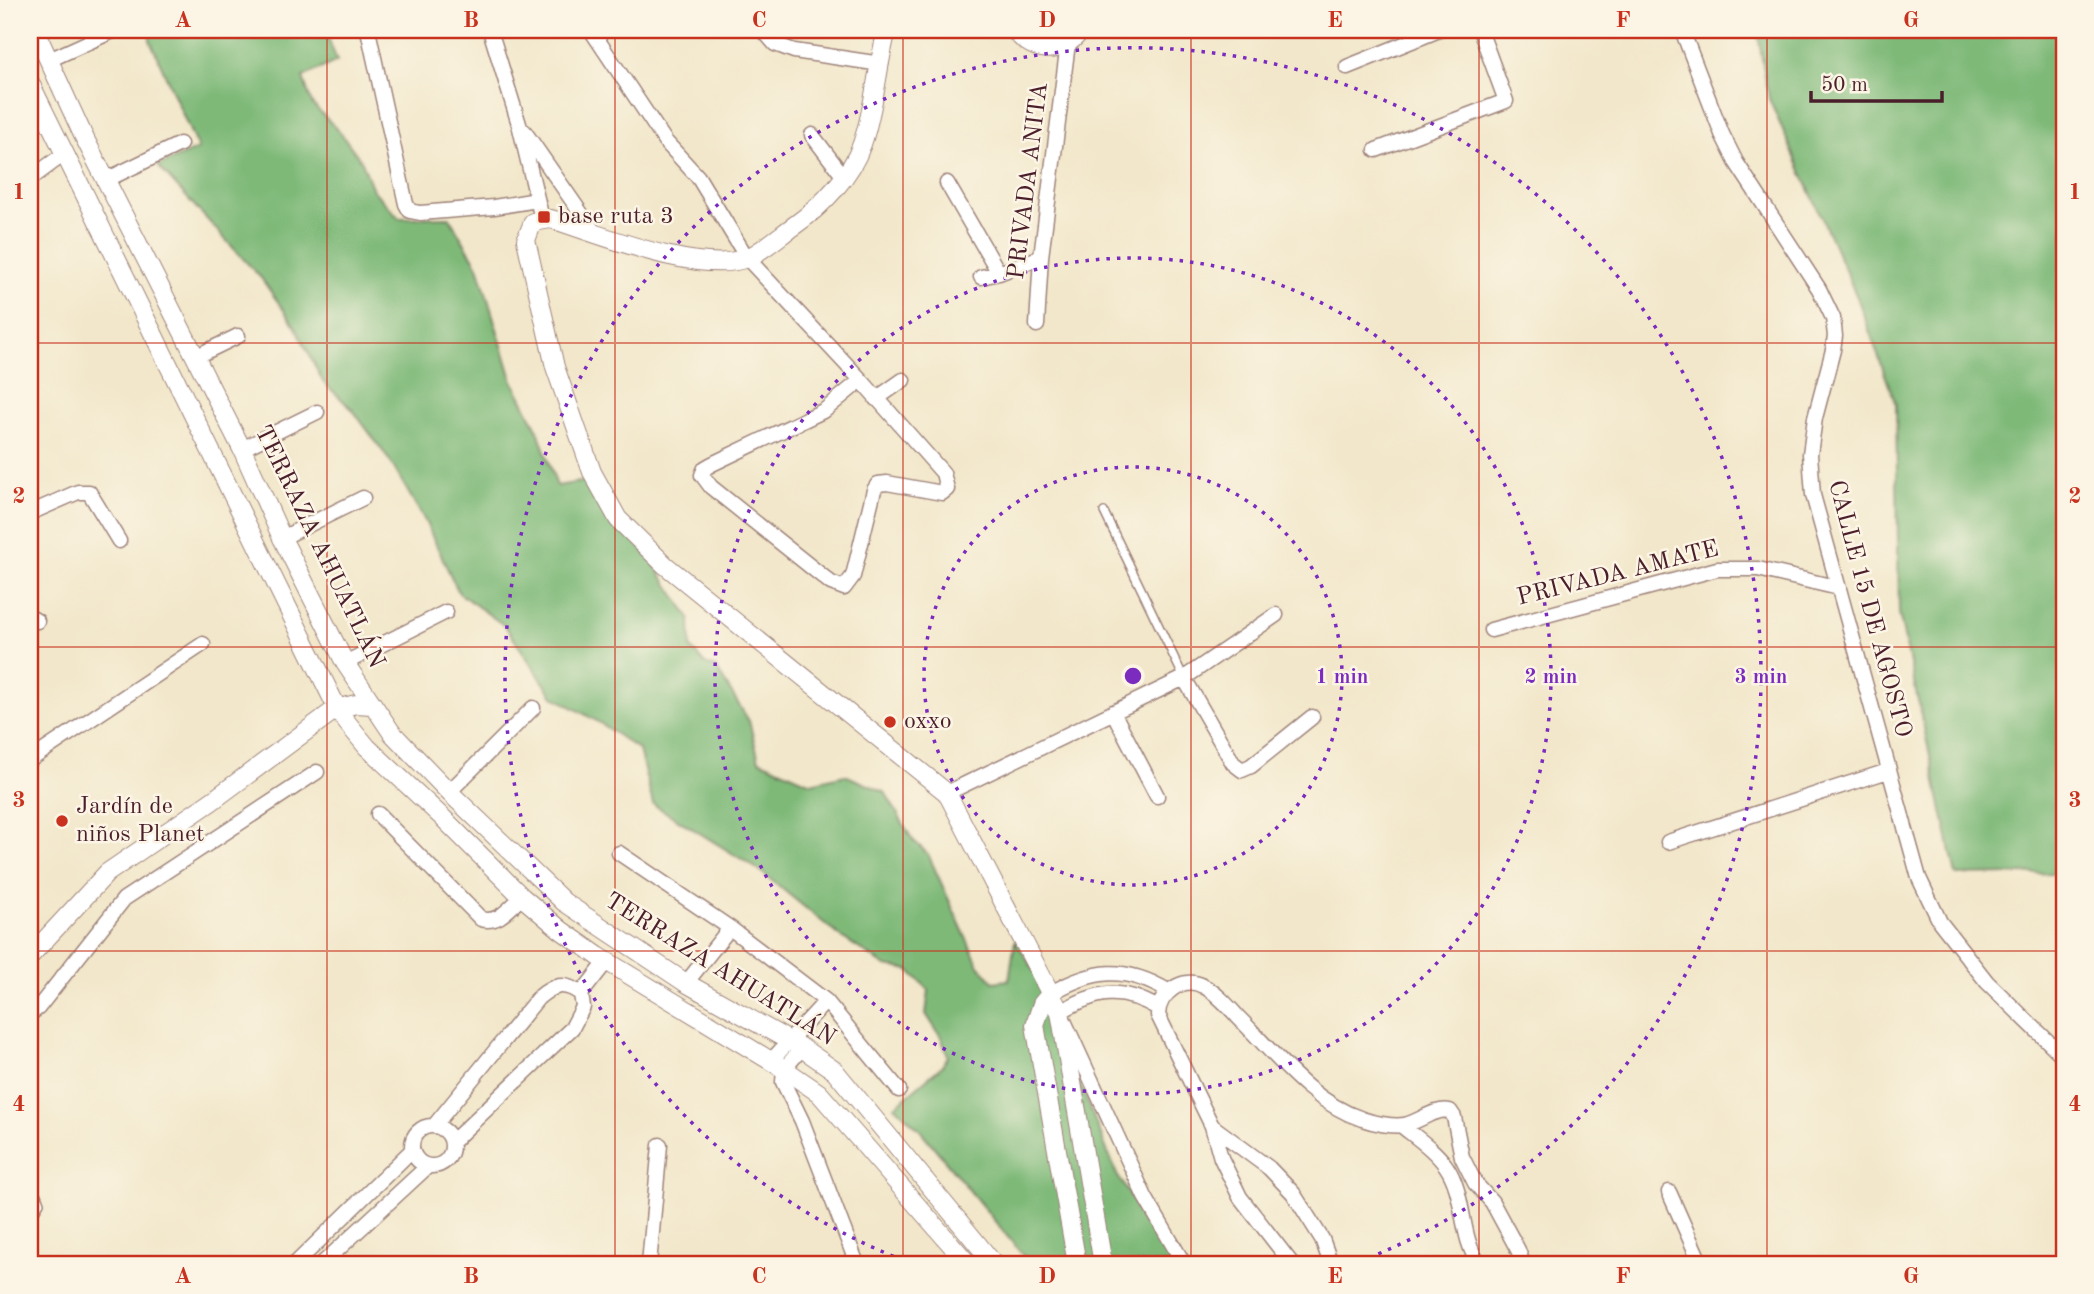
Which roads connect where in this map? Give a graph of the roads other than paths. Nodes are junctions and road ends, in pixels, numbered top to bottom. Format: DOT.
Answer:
graph roads {
  1 [pos="34,30"];
  2 [pos="114,30"];
  3 [pos="368,30"];
  4 [pos="490,30"];
  5 [pos="591,30"];
  6 [pos="763,30"];
  7 [pos="887,30"];
  8 [pos="1014,30"];
  9 [pos="1081,30"];
  10 [pos="1438,30"];
  11 [pos="1480,30"];
  12 [pos="1682,30"];
  13 [pos="1068,43"];
  14 [pos="49,60"];
  15 [pos="881,64"];
  16 [pos="1347,67"];
  17 [pos="30,83"];
  18 [pos="519,124"];
  19 [pos="812,135"];
  20 [pos="180,144"];
  21 [pos="1376,150"];
  22 [pos="64,153"];
  23 [pos="844,177"];
  24 [pos="30,179"];
  25 [pos="106,180"];
  26 [pos="947,183"];
  27 [pos="537,200"];
  28 [pos="538,220"];
  29 [pos="594,232"];
  30 [pos="1041,257"];
  31 [pos="747,258"];
  32 [pos="999,273"];
  33 [pos="981,277"];
  34 [pos="1037,325"];
  35 [pos="238,336"];
  36 [pos="197,356"];
  37 [pos="861,380"];
  38 [pos="903,380"];
  39 [pos="876,398"];
  40 [pos="317,412"];
  41 [pos="242,449"];
  42 [pos="363,498"];
  43 [pos="1104,512"];
  44 [pos="30,513"];
  45 [pos="282,538"];
  46 [pos="119,541"];
  47 [pos="1839,588"];
  48 [pos="446,612"];
  49 [pos="1276,615"];
  50 [pos="1491,630"];
  51 [pos="203,644"];
  52 [pos="345,663"];
  53 [pos="1184,678"];
  54 [pos="373,705"];
  55 [pos="533,708"];
  56 [pos="336,709"];
  57 [pos="1113,712"];
  58 [pos="1311,717"];
  59 [pos="392,733"];
  60 [pos="367,747"];
  61 [pos="30,760"];
  62 [pos="1888,771"];
  63 [pos="317,772"];
  64 [pos="449,792"];
  65 [pos="947,793"];
  66 [pos="1157,796"];
  67 [pos="378,814"];
  68 [pos="1668,842"];
  69 [pos="619,853"];
  70 [pos="522,897"];
  71 [pos="730,928"];
  72 [pos="30,956"];
  73 [pos="603,958"];
  74 [pos="686,983"];
  75 [pos="577,991"];
  76 [pos="1051,993"];
  77 [pos="1163,998"];
  78 [pos="826,1001"];
  79 [pos="1060,1012"];
  80 [pos="30,1014"];
  81 [pos="796,1044"];
  82 [pos="2064,1057"];
  83 [pos="778,1065"];
  84 [pos="899,1090"];
  85 [pos="434,1126"];
  86 [pos="1212,1126"];
  87 [pos="1402,1126"];
  88 [pos="452,1142"];
  89 [pos="660,1145"];
  90 [pos="412,1150"];
  91 [pos="1462,1157"];
  92 [pos="428,1166"];
  93 [pos="1447,1167"];
  94 [pos="30,1189"];
  95 [pos="1669,1192"];
  96 [pos="30,1219"];
  97 [pos="295,1264"];
  98 [pos="322,1264"];
  99 [pos="649,1264"];
  100 [pos="857,1264"];
  101 [pos="968,1264"];
  102 [pos="994,1264"];
  103 [pos="1077,1264"];
  104 [pos="1103,1264"];
  105 [pos="1184,1264"];
  106 [pos="1292,1264"];
  107 [pos="1331,1264"];
  108 [pos="1479,1264"];
  109 [pos="1523,1264"];
  110 [pos="1701,1264"];
  1 -- 14 [label="street, TERRAZA AHUATLÁN"];
  2 -- 14 [label="street"];
  3 -- 27 [label="street"];
  4 -- 18 [label="street"];
  5 -- 31 [label="street"];
  6 -- 15 [label="street"];
  7 -- 15 [label="street"];
  8 -- 13 [label="street"];
  9 -- 13 [label="street"];
  10 -- 16 [label="street"];
  11 -- 21 [label="street"];
  12 -- 47 [label="street, CALLE 15 DE AGOSTO"];
  13 -- 30 [label="street, PRIVADA ANITA"];
  14 -- 25 [label="street, TERRAZA AHUATLÁN"];
  15 -- 23 [label="street"];
  17 -- 22 [label="street, TERRAZA AHUATLÁN"];
  18 -- 27 [label="street"];
  18 -- 29 [label="street"];
  19 -- 23 [label="street"];
  20 -- 25 [label="street"];
  22 -- 24 [label="street"];
  22 -- 56 [label="street, TERRAZA AHUATLÁN"];
  23 -- 31 [label="street"];
  25 -- 36 [label="street, TERRAZA AHUATLÁN"];
  26 -- 32 [label="street"];
  27 -- 28 [label="street"];
  28 -- 29 [label="street"];
  28 -- 65 [label="street"];
  29 -- 31 [label="street"];
  30 -- 32 [label="street"];
  30 -- 34 [label="street, PRIVADA ANITA"];
  31 -- 37 [label="street"];
  32 -- 33 [label="street"];
  35 -- 36 [label="street"];
  36 -- 41 [label="street, TERRAZA AHUATLÁN"];
  37 -- 39 [label="street"];
  37 -- 39 [label="street"];
  38 -- 39 [label="street"];
  40 -- 41 [label="street"];
  41 -- 45 [label="street, TERRAZA AHUATLÁN"];
  42 -- 45 [label="street"];
  43 -- 53 [label="lane"];
  44 -- 46 [label="street"];
  45 -- 52 [label="street, TERRAZA AHUATLÁN"];
  47 -- 50 [label="street, PRIVADA AMATE"];
  47 -- 62 [label="street, CALLE 15 DE AGOSTO"];
  48 -- 52 [label="street"];
  49 -- 53 [label="street"];
  51 -- 61 [label="street"];
  52 -- 54 [label="street, TERRAZA AHUATLÁN"];
  53 -- 57 [label="street"];
  53 -- 58 [label="street"];
  54 -- 56 [label="street"];
  54 -- 59 [label="street, TERRAZA AHUATLÁN"];
  55 -- 64 [label="street"];
  56 -- 60 [label="street, TERRAZA AHUATLÁN"];
  56 -- 72 [label="street"];
  57 -- 65 [label="street"];
  57 -- 66 [label="street"];
  59 -- 60 [label="street"];
  59 -- 64 [label="street, TERRAZA AHUATLÁN"];
  60 -- 70 [label="street, TERRAZA AHUATLÁN"];
  62 -- 68 [label="street"];
  62 -- 82 [label="street, CALLE 15 DE AGOSTO"];
  63 -- 80 [label="street"];
  64 -- 74 [label="street, TERRAZA AHUATLÁN"];
  65 -- 76 [label="street"];
  67 -- 70 [label="street"];
  69 -- 71 [label="street"];
  70 -- 73 [label="street, TERRAZA AHUATLÁN"];
  71 -- 74 [label="street"];
  71 -- 78 [label="street"];
  73 -- 75 [label="street"];
  73 -- 83 [label="street, TERRAZA AHUATLÁN"];
  74 -- 81 [label="street, TERRAZA AHUATLÁN"];
  75 -- 85 [label="street"];
  75 -- 88 [label="street"];
  76 -- 77 [label="street"];
  76 -- 79 [label="street"];
  76 -- 103 [label="street"];
  77 -- 79 [label="street"];
  77 -- 86 [label="street"];
  77 -- 87 [label="street"];
  78 -- 81 [label="street"];
  78 -- 84 [label="street"];
  79 -- 104 [label="street"];
  79 -- 105 [label="street"];
  81 -- 83 [label="street"];
  81 -- 102 [label="street, TERRAZA AHUATLÁN"];
  83 -- 100 [label="street"];
  83 -- 101 [label="street, TERRAZA AHUATLÁN"];
  85 -- 88 [label="street"];
  85 -- 90 [label="street"];
  86 -- 106 [label="street"];
  86 -- 107 [label="street"];
  87 -- 91 [label="street"];
  87 -- 93 [label="street"];
  88 -- 92 [label="street"];
  89 -- 99 [label="street"];
  90 -- 92 [label="street"];
  90 -- 97 [label="street"];
  91 -- 93 [label="street"];
  91 -- 109 [label="street"];
  92 -- 98 [label="street"];
  93 -- 108 [label="street"];
  94 -- 96 [label="lane"];
  95 -- 110 [label="street"];
}
